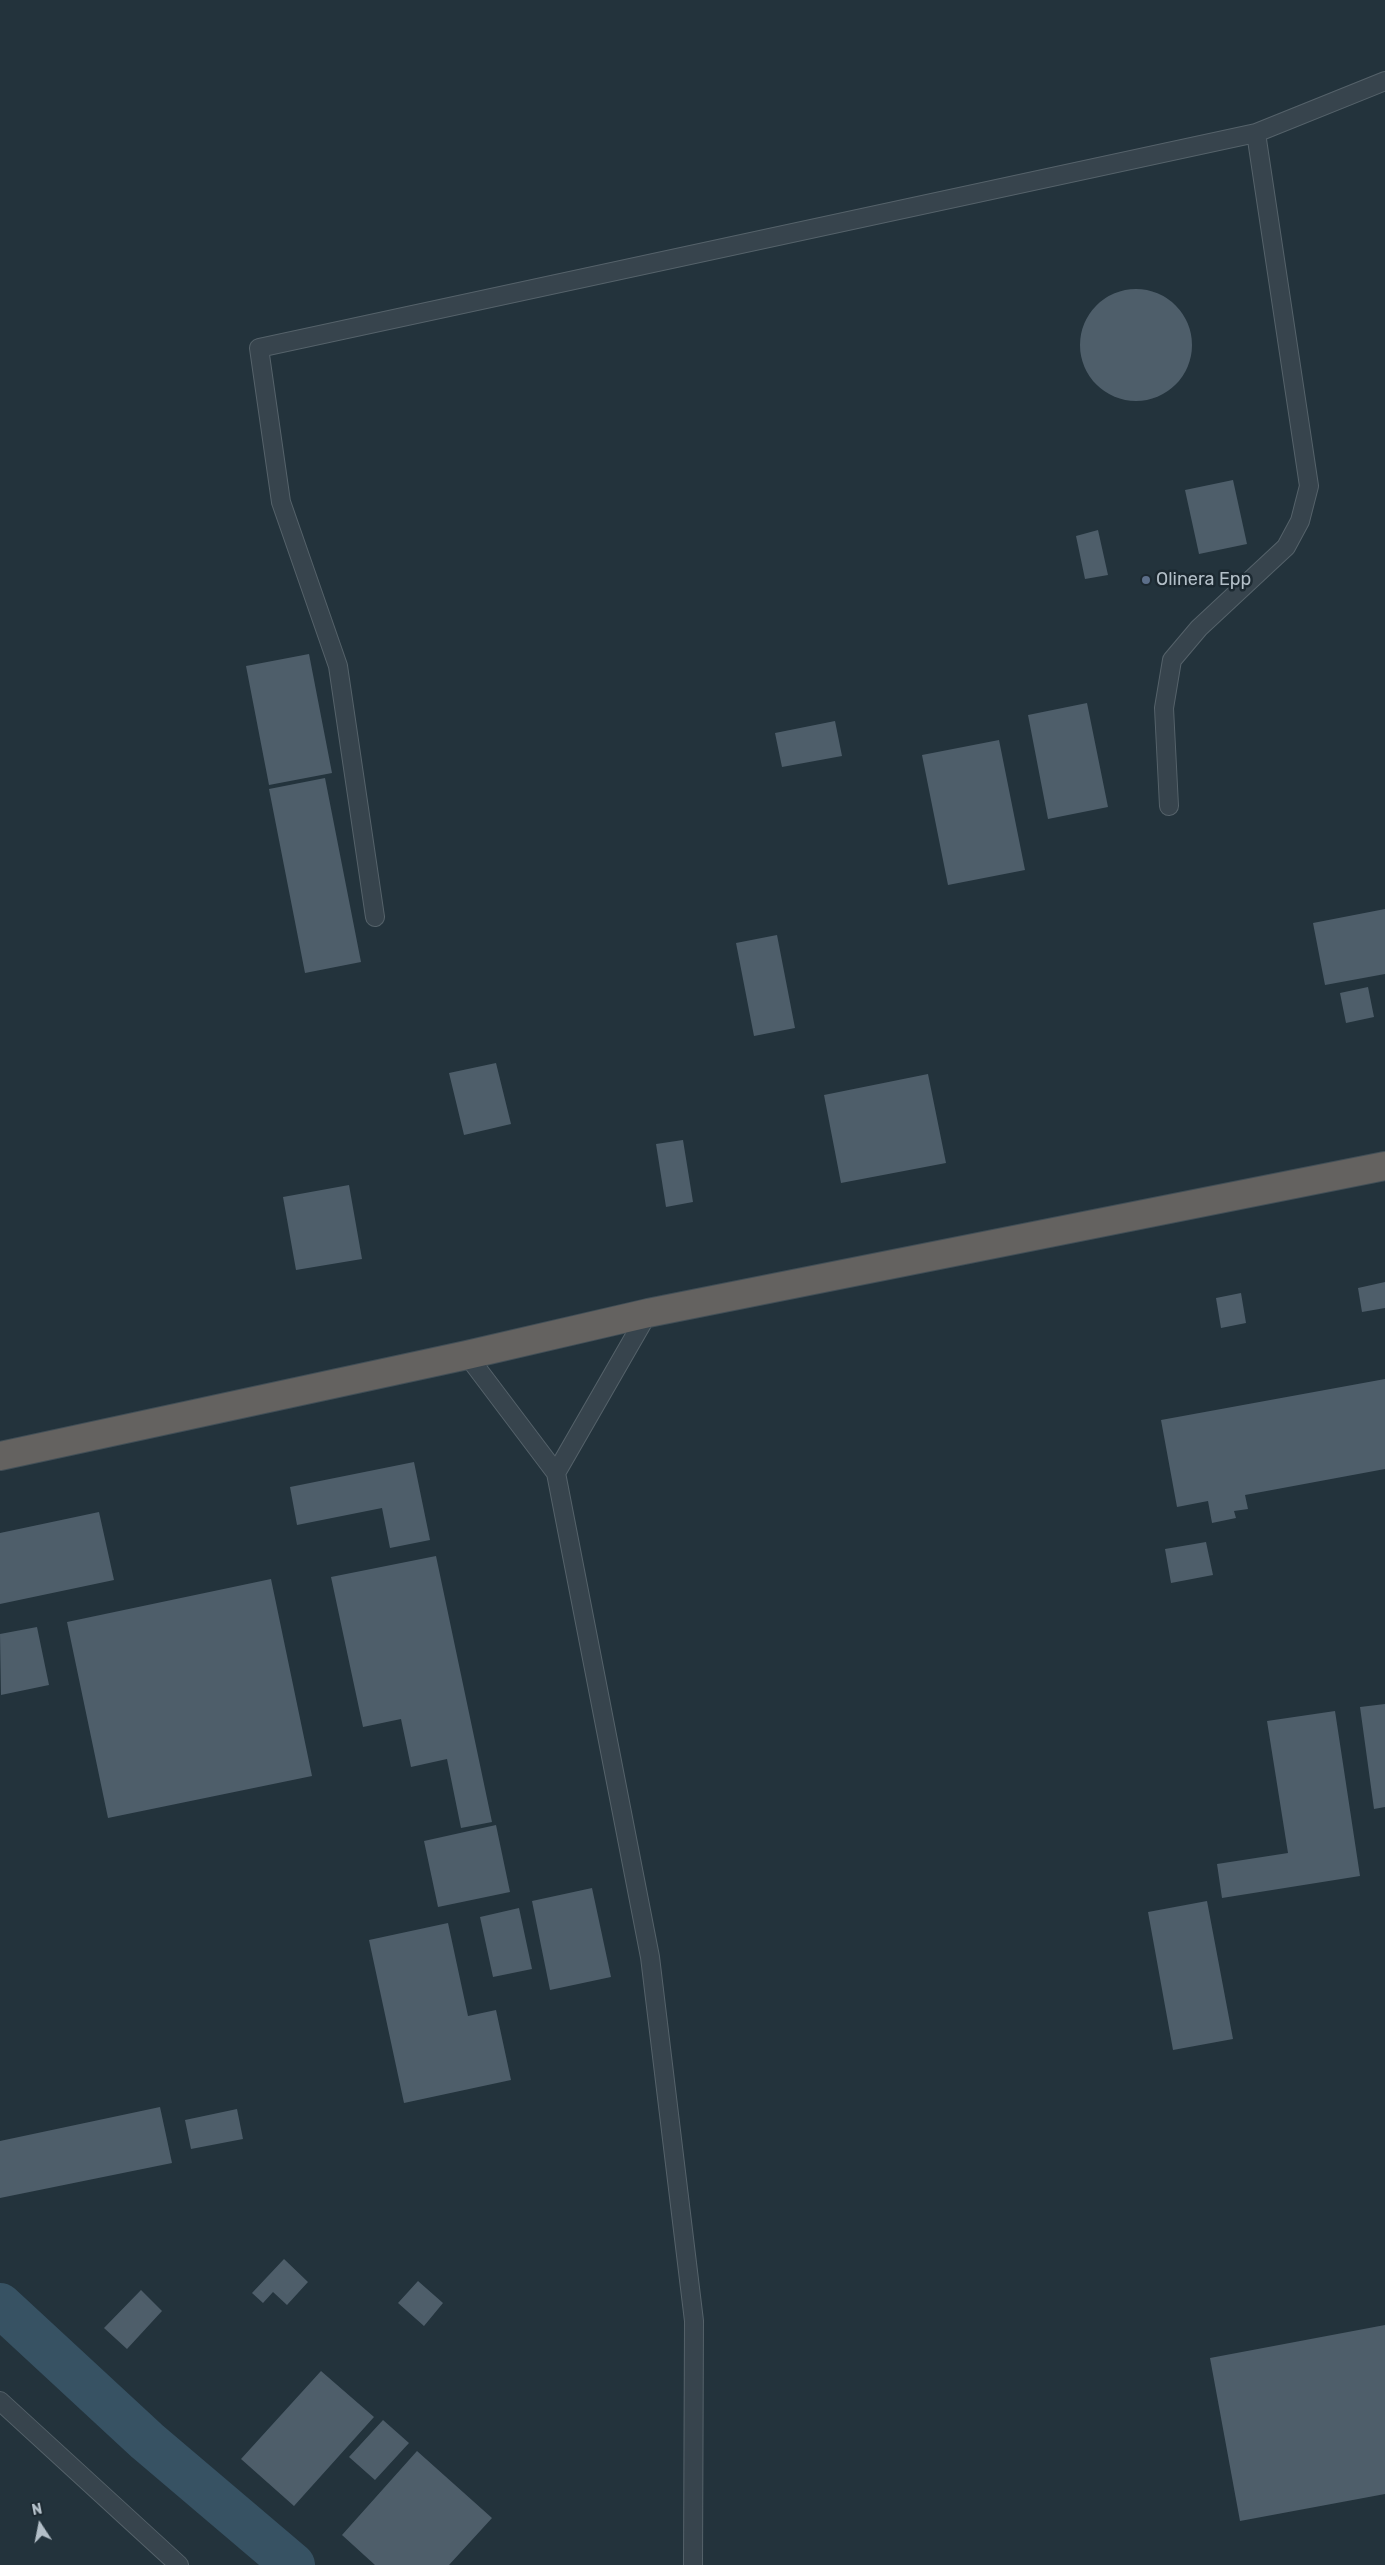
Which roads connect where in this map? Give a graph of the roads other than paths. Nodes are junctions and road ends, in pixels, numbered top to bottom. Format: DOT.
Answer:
graph roads {
  1 [pos="1385,81"];
  2 [pos="1256,133"];
  3 [pos="1169,806"];
  4 [pos="375,916"];
  5 [pos="1385,1166"];
  6 [pos="648,1313"];
  7 [pos="467,1355"];
  8 [pos="0,1456"];
  9 [pos="556,1473"];
  10 [pos="0,2401"];
  11 [pos="179,2565"];
  12 [pos="693,2565"];
  1 -- 2 [label="lane"];
  2 -- 3 [label="lane"];
  2 -- 4 [label="lane"];
  5 -- 6 [label="highway"];
  6 -- 7 [label="highway"];
  6 -- 9 [label="lane"];
  7 -- 8 [label="highway"];
  7 -- 9 [label="lane"];
  9 -- 12 [label="lane"];
  10 -- 11 [label="lane"];
}
